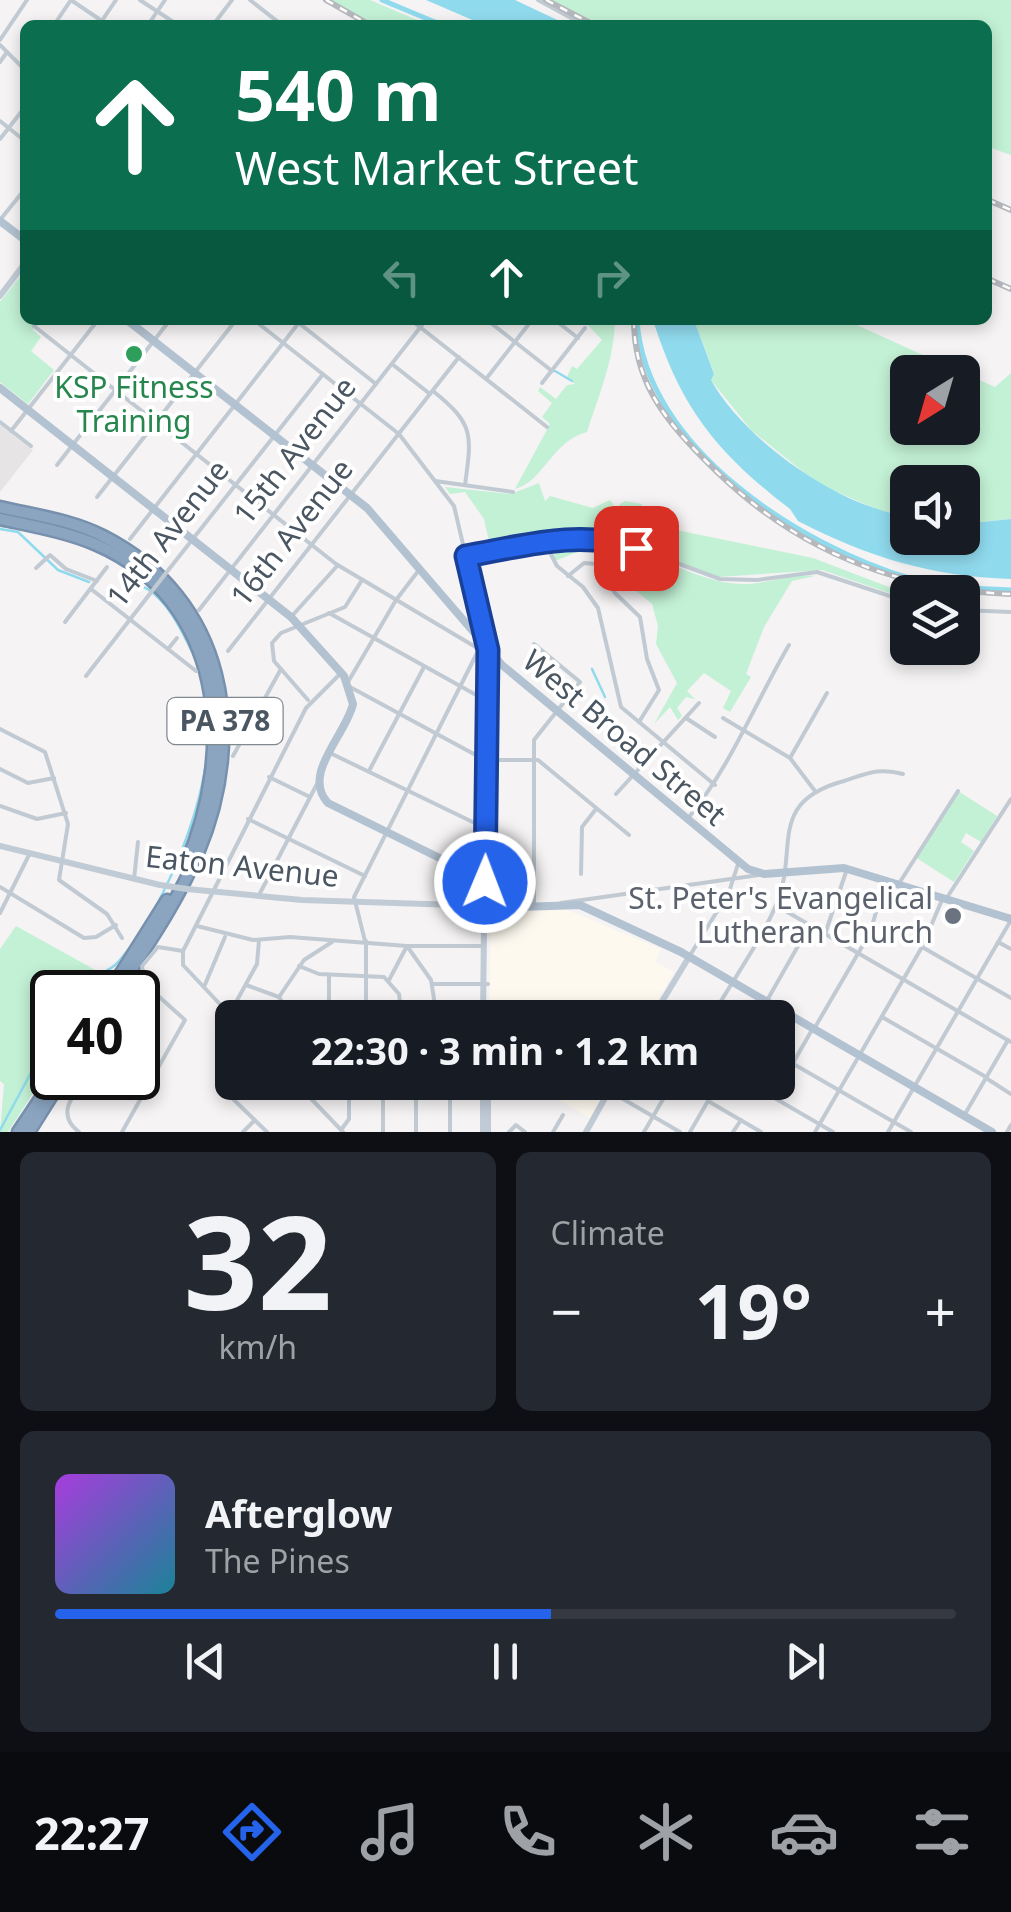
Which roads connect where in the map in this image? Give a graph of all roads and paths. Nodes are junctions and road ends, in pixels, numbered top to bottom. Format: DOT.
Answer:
graph roads {
  1 [pos="28,0"];
  2 [pos="71,0"];
  3 [pos="140,0"];
  4 [pos="164,0"];
  5 [pos="232,0"];
  6 [pos="250,0"];
  7 [pos="538,0"];
  8 [pos="157,12"];
  9 [pos="98,20"];
  10 [pos="151,20"];
  11 [pos="170,20"];
  12 [pos="216,20"];
  13 [pos="271,20"];
  14 [pos="575,20"];
  15 [pos="0,43"];
  16 [pos="7,52"];
  17 [pos="0,62"];
  18 [pos="20,64"];
  19 [pos="20,113"];
  20 [pos="0,121"];
  21 [pos="8,128"];
  22 [pos="20,137"];
  23 [pos="0,139"];
  24 [pos="20,195"];
  25 [pos="0,221"];
  26 [pos="20,236"];
  27 [pos="20,270"];
  28 [pos="0,296"];
  29 [pos="35,325"];
  30 [pos="94,325"];
  31 [pos="133,325"];
  32 [pos="166,325"];
  33 [pos="232,325"];
  34 [pos="260,325"];
  35 [pos="295,325"];
  36 [pos="303,325"];
  37 [pos="418,325"];
  38 [pos="494,325"];
  39 [pos="528,325"];
  40 [pos="561,325"];
  41 [pos="421,327"];
  42 [pos="585,328"];
  43 [pos="578,338"];
  44 [pos="154,341"];
  45 [pos="515,342"];
  46 [pos="283,343"];
  47 [pos="71,355"];
  48 [pos="458,357"];
  49 [pos="392,364"];
  50 [pos="552,371"];
  51 [pos="194,372"];
  52 [pos="322,374"];
  53 [pos="486,379"];
  54 [pos="542,383"];
  55 [pos="376,384"];
  56 [pos="0,388"];
  57 [pos="116,390"];
  58 [pos="431,393"];
  59 [pos="235,404"];
  60 [pos="361,404"];
  61 [pos="28,410"];
  62 [pos="0,422"];
  63 [pos="156,422"];
  64 [pos="547,427"];
  65 [pos="12,432"];
  66 [pos="399,434"];
  67 [pos="274,435"];
  68 [pos="406,443"];
  69 [pos="392,444"];
  70 [pos="72,445"];
  71 [pos="30,446"];
  72 [pos="196,454"];
  73 [pos="56,465"];
  74 [pos="313,466"];
  75 [pos="113,477"];
  76 [pos="435,481"];
  77 [pos="236,484"];
  78 [pos="465,485"];
  79 [pos="512,492"];
  80 [pos="351,496"];
  81 [pos="97,497"];
  82 [pos="0,506"];
  83 [pos="153,509"];
  84 [pos="274,515"];
  85 [pos="0,519"];
  86 [pos="130,539"];
  87 [pos="192,540"];
  88 [pos="544,541"];
  89 [pos="312,545"];
  90 [pos="466,556"];
  91 [pos="338,565"];
  92 [pos="108,567"];
  93 [pos="36,568"];
  94 [pos="231,570"];
  95 [pos="419,570"];
  96 [pos="568,576"];
  97 [pos="97,580"];
  98 [pos="362,580"];
  99 [pos="91,589"];
  100 [pos="890,597"];
  101 [pos="269,600"];
  102 [pos="396,600"];
  103 [pos="199,610"];
  104 [pos="980,611"];
  105 [pos="1011,612"];
  106 [pos="329,613"];
  107 [pos="290,617"];
  108 [pos="130,620"];
  109 [pos="65,622"];
  110 [pos="300,625"];
  111 [pos="478,632"];
  112 [pos="177,638"];
  113 [pos="372,639"];
  114 [pos="534,644"];
  115 [pos="789,645"];
  116 [pos="168,650"];
  117 [pos="228,651"];
  118 [pos="483,652"];
  119 [pos="424,668"];
  120 [pos="281,669"];
  121 [pos="196,671"];
  122 [pos="342,672"];
  123 [pos="86,676"];
  124 [pos="349,685"];
  125 [pos="461,688"];
  126 [pos="827,693"];
  127 [pos="486,700"];
  128 [pos="310,702"];
  129 [pos="699,702"];
  130 [pos="557,712"];
  131 [pos="399,714"];
  132 [pos="686,718"];
  133 [pos="723,718"];
  134 [pos="639,722"];
  135 [pos="0,729"];
  136 [pos="744,730"];
  137 [pos="436,734"];
  138 [pos="716,737"];
  139 [pos="661,740"];
  140 [pos="330,752"];
  141 [pos="233,756"];
  142 [pos="790,758"];
  143 [pos="486,760"];
  144 [pos="534,760"];
  145 [pos="0,769"];
  146 [pos="368,772"];
  147 [pos="903,774"];
  148 [pos="633,775"];
  149 [pos="54,778"];
  150 [pos="269,778"];
  151 [pos="318,784"];
  152 [pos="715,785"];
  153 [pos="407,790"];
  154 [pos="958,790"];
  155 [pos="815,791"];
  156 [pos="616,794"];
  157 [pos="311,797"];
  158 [pos="1011,800"];
  159 [pos="0,806"];
  160 [pos="597,808"];
  161 [pos="66,813"];
  162 [pos="248,819"];
  163 [pos="687,820"];
  164 [pos="486,829"];
  165 [pos="386,832"];
  166 [pos="629,835"];
  167 [pos="289,839"];
  168 [pos="138,842"];
  169 [pos="0,846"];
  170 [pos="29,856"];
  171 [pos="60,863"];
  172 [pos="741,864"];
  173 [pos="486,866"];
  174 [pos="847,869"];
  175 [pos="581,874"];
  176 [pos="767,874"];
  177 [pos="473,875"];
  178 [pos="365,876"];
  179 [pos="785,877"];
  180 [pos="134,879"];
  181 [pos="734,880"];
  182 [pos="885,881"];
  183 [pos="485,882"];
  184 [pos="898,885"];
  185 [pos="0,887"];
  186 [pos="210,892"];
  187 [pos="12,894"];
  188 [pos="259,896"];
  189 [pos="944,899"];
  190 [pos="354,901"];
  191 [pos="561,903"];
  192 [pos="534,906"];
  193 [pos="776,906"];
  194 [pos="487,907"];
  195 [pos="516,908"];
  196 [pos="0,913"];
  197 [pos="595,914"];
  198 [pos="1011,920"];
  199 [pos="116,925"];
  200 [pos="197,926"];
  201 [pos="810,926"];
  202 [pos="825,934"];
  203 [pos="225,936"];
  204 [pos="122,938"];
  205 [pos="259,940"];
  206 [pos="366,941"];
  207 [pos="332,942"];
  208 [pos="998,942"];
  209 [pos="407,946"];
  210 [pos="484,946"];
  211 [pos="922,946"];
  212 [pos="1011,949"];
  213 [pos="182,951"];
  214 [pos="858,953"];
  215 [pos="689,956"];
  216 [pos="299,966"];
  217 [pos="123,970"];
  218 [pos="132,970"];
  219 [pos="142,970"];
  220 [pos="330,975"];
  221 [pos="366,975"];
  222 [pos="903,979"];
  223 [pos="977,979"];
  224 [pos="389,980"];
  225 [pos="732,981"];
  226 [pos="246,984"];
  227 [pos="433,984"];
  228 [pos="486,984"];
  229 [pos="204,986"];
  230 [pos="160,995"];
  231 [pos="279,998"];
  232 [pos="1011,998"];
  233 [pos="217,1000"];
  234 [pos="238,1000"];
  235 [pos="329,1000"];
  236 [pos="366,1000"];
  237 [pos="400,1000"];
  238 [pos="435,1000"];
  239 [pos="486,1000"];
  240 [pos="663,1000"];
  241 [pos="721,1000"];
  242 [pos="764,1000"];
  243 [pos="767,1000"];
  244 [pos="958,1011"];
  245 [pos="882,1016"];
  246 [pos="795,1017"];
  247 [pos="814,1028"];
  248 [pos="1009,1041"];
  249 [pos="936,1048"];
  250 [pos="859,1055"];
  251 [pos="795,1061"];
  252 [pos="160,1064"];
  253 [pos="795,1065"];
  254 [pos="986,1078"];
  255 [pos="914,1087"];
  256 [pos="839,1090"];
  257 [pos="1011,1094"];
  258 [pos="39,1100"];
  259 [pos="49,1100"];
  260 [pos="72,1100"];
  261 [pos="140,1100"];
  262 [pos="234,1100"];
  263 [pos="312,1100"];
  264 [pos="349,1100"];
  265 [pos="382,1100"];
  266 [pos="416,1100"];
  267 [pos="450,1100"];
  268 [pos="485,1100"];
  269 [pos="605,1100"];
  270 [pos="626,1100"];
  271 [pos="664,1100"];
  272 [pos="777,1100"];
  273 [pos="708,1101"];
  274 [pos="563,1115"];
  275 [pos="654,1116"];
  276 [pos="964,1116"];
  277 [pos="255,1120"];
  278 [pos="740,1120"];
  279 [pos="894,1122"];
  280 [pos="819,1124"];
  281 [pos="1011,1125"];
  282 [pos="587,1130"];
  283 [pos="342,1131"];
  284 [pos="18,1132"];
  285 [pos="28,1132"];
  286 [pos="79,1132"];
  287 [pos="122,1132"];
  288 [pos="243,1132"];
  289 [pos="266,1132"];
  290 [pos="383,1132"];
  291 [pos="416,1132"];
  292 [pos="450,1132"];
  293 [pos="485,1132"];
  294 [pos="510,1132"];
  295 [pos="525,1132"];
  296 [pos="553,1132"];
  297 [pos="598,1132"];
  298 [pos="644,1132"];
  299 [pos="680,1132"];
  300 [pos="690,1132"];
  301 [pos="734,1132"];
  302 [pos="762,1132"];
  303 [pos="815,1132"];
  304 [pos="832,1132"];
  305 [pos="888,1132"];
  306 [pos="911,1132"];
  307 [pos="992,1132"];
  308 [pos="1007,1132"];
  1 -- 15 [label="street"];
  2 -- 9 [label="street"];
  3 -- 8 [label="street"];
  4 -- 8 [label="street"];
  5 -- 12 [label="street"];
  6 -- 13 [label="street"];
  7 -- 14 [label="street"];
  8 -- 10 [label="street"];
  8 -- 11 [label="street"];
  15 -- 16 [label="street"];
  16 -- 17 [label="street"];
  16 -- 18 [label="street"];
  19 -- 21 [label="street"];
  20 -- 21 [label="street"];
  21 -- 22 [label="street"];
  21 -- 23 [label="street"];
  24 -- 25 [label="street"];
  25 -- 26 [label="main road"];
  27 -- 28 [label="street"];
  29 -- 47 [label="street"];
  30 -- 47 [label="street"];
  31 -- 44 [label="main road, West Broad Street"];
  32 -- 44 [label="street"];
  33 -- 51 [label="street"];
  34 -- 46 [label="street"];
  35 -- 46 [label="street"];
  36 -- 55 [label="street"];
  37 -- 41 [label="street"];
  38 -- 45 [label="street"];
  39 -- 45 [label="street"];
  40 -- 43 [label="street"];
  41 -- 48 [label="street"];
  41 -- 49 [label="street, 15th Avenue"];
  42 -- 43 [label="street"];
  43 -- 50 [label="street"];
  44 -- 51 [label="main road, West Broad Street"];
  44 -- 57 [label="street"];
  45 -- 50 [label="street"];
  45 -- 53 [label="street"];
  46 -- 52 [label="street"];
  46 -- 59 [label="street"];
  47 -- 57 [label="street"];
  47 -- 61 [label="street"];
  48 -- 53 [label="street"];
  48 -- 58 [label="street, 16th Avenue"];
  49 -- 55 [label="street, 15th Avenue"];
  49 -- 58 [label="street"];
  50 -- 54 [label="street"];
  51 -- 59 [label="main road, West Broad Street"];
  51 -- 63 [label="street"];
  52 -- 60 [label="street"];
  52 -- 67 [label="street, 14th Avenue"];
  53 -- 64 [label="street"];
  55 -- 60 [label="street, 15th Avenue"];
  56 -- 61 [label="main road"];
  57 -- 63 [label="street"];
  57 -- 70 [label="street"];
  58 -- 66 [label="street, 16th Avenue"];
  58 -- 78 [label="street"];
  59 -- 67 [label="main road, West Broad Street"];
  59 -- 72 [label="street"];
  60 -- 66 [label="street"];
  60 -- 74 [label="street, 15th Avenue"];
  61 -- 65 [label="street"];
  61 -- 70 [label="main road"];
  62 -- 65 [label="street"];
  63 -- 72 [label="street"];
  63 -- 75 [label="street"];
  65 -- 71 [label="street"];
  66 -- 68 [label="street"];
  66 -- 69 [label="street, 16th Avenue"];
  67 -- 74 [label="main road, West Broad Street"];
  67 -- 77 [label="street, 14th Avenue"];
  68 -- 69 [label="street, 16th Avenue"];
  68 -- 76 [label="street"];
  69 -- 80 [label="street, 16th Avenue"];
  70 -- 73 [label="street"];
  70 -- 75 [label="main road"];
  72 -- 77 [label="street"];
  72 -- 83 [label="street"];
  74 -- 80 [label="main road, West Broad Street"];
  74 -- 84 [label="street, 15th Avenue"];
  75 -- 81 [label="street"];
  75 -- 83 [label="main road"];
  76 -- 78 [label="street"];
  76 -- 90 [label="street"];
  77 -- 84 [label="street"];
  77 -- 87 [label="street, 14th Avenue"];
  78 -- 79 [label="street"];
  80 -- 89 [label="street, 16th Avenue"];
  80 -- 95 [label="main road, West Broad Street"];
  82 -- 218 [label="highway, PA 378"];
  83 -- 86 [label="street"];
  83 -- 87 [label="main road"];
  84 -- 89 [label="street"];
  84 -- 94 [label="street, 15th Avenue"];
  85 -- 217 [label="highway, PA 378"];
  87 -- 94 [label="main road"];
  87 -- 108 [label="street, 14th Avenue, bridge"];
  88 -- 90 [label="street"];
  88 -- 96 [label="street"];
  88 -- 100 [label="street"];
  89 -- 91 [label="street"];
  89 -- 101 [label="street, 16th Avenue"];
  90 -- 111 [label="street"];
  91 -- 98 [label="street"];
  91 -- 107 [label="street"];
  92 -- 97 [label="street"];
  93 -- 97 [label="street"];
  94 -- 101 [label="main road"];
  94 -- 103 [label="street, 15th Avenue"];
  95 -- 102 [label="street"];
  95 -- 111 [label="main road, West Broad Street"];
  96 -- 134 [label="street"];
  96 -- 134 [label="street"];
  97 -- 99 [label="street"];
  98 -- 102 [label="street"];
  98 -- 106 [label="street"];
  99 -- 108 [label="street"];
  99 -- 109 [label="street"];
  101 -- 107 [label="main road"];
  101 -- 117 [label="street, 16th Avenue"];
  102 -- 113 [label="street"];
  102 -- 118 [label="street"];
  104 -- 105 [label="street"];
  106 -- 110 [label="street"];
  106 -- 113 [label="street"];
  107 -- 110 [label="main road"];
  108 -- 116 [label="street"];
  108 -- 123 [label="street, 14th Avenue"];
  110 -- 120 [label="street"];
  110 -- 122 [label="main road"];
  111 -- 118 [label="main road, West Broad Street"];
  112 -- 116 [label="street"];
  113 -- 119 [label="street"];
  113 -- 124 [label="street"];
  114 -- 130 [label="street"];
  115 -- 136 [label="street"];
  116 -- 121 [label="street"];
  118 -- 125 [label="street"];
  118 -- 127 [label="street"];
  118 -- 130 [label="main road, West Broad Street"];
  119 -- 125 [label="street"];
  119 -- 131 [label="street"];
  120 -- 128 [label="street"];
  120 -- 141 [label="street"];
  122 -- 124 [label="main road"];
  122 -- 128 [label="street"];
  124 -- 131 [label="street"];
  124 -- 140 [label="main road"];
  125 -- 127 [label="street"];
  125 -- 137 [label="street"];
  126 -- 142 [label="street"];
  127 -- 143 [label="street"];
  128 -- 150 [label="street"];
  129 -- 132 [label="street"];
  130 -- 144 [label="street"];
  130 -- 148 [label="main road, West Broad Street"];
  131 -- 137 [label="street"];
  131 -- 146 [label="street"];
  132 -- 138 [label="street"];
  132 -- 139 [label="street"];
  133 -- 136 [label="street"];
  134 -- 139 [label="street"];
  135 -- 149 [label="street"];
  136 -- 142 [label="street"];
  136 -- 152 [label="street"];
  137 -- 143 [label="street"];
  137 -- 153 [label="street"];
  139 -- 148 [label="street"];
  139 -- 152 [label="street"];
  140 -- 146 [label="street"];
  140 -- 151 [label="main road"];
  142 -- 155 [label="street"];
  143 -- 144 [label="street"];
  143 -- 164 [label="street"];
  144 -- 160 [label="street"];
  144 -- 192 [label="street"];
  145 -- 149 [label="street"];
  146 -- 153 [label="street"];
  147 -- 155 [label="street"];
  148 -- 156 [label="street"];
  148 -- 163 [label="main road, West Broad Street"];
  149 -- 161 [label="street"];
  150 -- 157 [label="street"];
  150 -- 162 [label="street"];
  151 -- 157 [label="street"];
  151 -- 165 [label="main road"];
  152 -- 163 [label="street"];
  153 -- 164 [label="street"];
  153 -- 165 [label="street"];
  154 -- 184 [label="street"];
  155 -- 179 [label="street"];
  157 -- 167 [label="street"];
  158 -- 189 [label="street"];
  159 -- 161 [label="street"];
  160 -- 166 [label="street"];
  160 -- 175 [label="street"];
  161 -- 171 [label="street"];
  162 -- 167 [label="street"];
  162 -- 186 [label="street"];
  163 -- 172 [label="main road, West Broad Street"];
  164 -- 173 [label="street"];
  165 -- 177 [label="main road"];
  165 -- 178 [label="street"];
  167 -- 178 [label="street"];
  167 -- 188 [label="street"];
  168 -- 180 [label="street"];
  169 -- 170 [label="street, Eaton Avenue"];
  170 -- 171 [label="street, Eaton Avenue"];
  170 -- 187 [label="street"];
  171 -- 180 [label="street, Eaton Avenue"];
  171 -- 199 [label="street"];
  172 -- 176 [label="main road, West Broad Street"];
  172 -- 181 [label="street"];
  173 -- 177 [label="street"];
  173 -- 183 [label="street"];
  174 -- 179 [label="main road"];
  174 -- 182 [label="main road"];
  174 -- 202 [label="street"];
  176 -- 179 [label="main road"];
  176 -- 181 [label="street"];
  177 -- 183 [label="main road"];
  178 -- 190 [label="street"];
  179 -- 193 [label="street"];
  180 -- 186 [label="street, Eaton Avenue, bridge"];
  181 -- 191 [label="street"];
  181 -- 215 [label="street"];
  182 -- 184 [label="main road"];
  182 -- 214 [label="street"];
  183 -- 194 [label="street"];
  183 -- 195 [label="main road"];
  184 -- 189 [label="main road"];
  185 -- 187 [label="street"];
  186 -- 188 [label="street, Eaton Avenue"];
  186 -- 200 [label="street"];
  187 -- 196 [label="street"];
  187 -- 199 [label="street"];
  188 -- 190 [label="street, Eaton Avenue"];
  189 -- 198 [label="main road"];
  189 -- 211 [label="street"];
  190 -- 194 [label="street, Eaton Avenue"];
  190 -- 206 [label="street"];
  191 -- 192 [label="main road"];
  191 -- 197 [label="main road"];
  192 -- 195 [label="main road"];
  193 -- 201 [label="street"];
  193 -- 225 [label="street"];
  194 -- 195 [label="street, Eaton Avenue"];
  194 -- 210 [label="street"];
  194 -- 228 [label="street"];
  195 -- 197 [label="main road"];
  197 -- 215 [label="main road"];
  198 -- 208 [label="street"];
  199 -- 204 [label="street"];
  200 -- 203 [label="street"];
  200 -- 213 [label="street"];
  201 -- 202 [label="street"];
  201 -- 243 [label="street"];
  202 -- 214 [label="street"];
  203 -- 205 [label="street"];
  203 -- 229 [label="street"];
  205 -- 207 [label="street"];
  205 -- 226 [label="street"];
  206 -- 207 [label="street"];
  206 -- 209 [label="street"];
  206 -- 221 [label="street"];
  207 -- 216 [label="street"];
  208 -- 212 [label="street"];
  208 -- 223 [label="street"];
  209 -- 210 [label="street"];
  209 -- 224 [label="street"];
  209 -- 227 [label="street"];
  210 -- 228 [label="street"];
  211 -- 222 [label="street"];
  211 -- 223 [label="street"];
  213 -- 219 [label="street"];
  213 -- 229 [label="street"];
  214 -- 222 [label="street"];
  214 -- 247 [label="street"];
  215 -- 225 [label="main road"];
  215 -- 240 [label="street"];
  216 -- 220 [label="street"];
  216 -- 231 [label="street"];
  220 -- 221 [label="street"];
  220 -- 235 [label="street"];
  221 -- 224 [label="street"];
  221 -- 236 [label="street"];
  222 -- 244 [label="street"];
  222 -- 245 [label="street"];
  223 -- 232 [label="street"];
  223 -- 244 [label="street"];
  224 -- 237 [label="street"];
  225 -- 241 [label="street"];
  225 -- 242 [label="main road"];
  226 -- 231 [label="street"];
  226 -- 234 [label="street"];
  227 -- 228 [label="street"];
  227 -- 238 [label="street"];
  228 -- 239 [label="street"];
  229 -- 233 [label="street"];
  230 -- 252 [label="street"];
  244 -- 248 [label="street"];
  244 -- 249 [label="street"];
  245 -- 249 [label="street"];
  245 -- 250 [label="street"];
  246 -- 247 [label="main road"];
  247 -- 250 [label="main road"];
  247 -- 251 [label="street"];
  248 -- 254 [label="street"];
  249 -- 254 [label="street"];
  249 -- 255 [label="street"];
  250 -- 255 [label="main road"];
  250 -- 256 [label="street"];
  253 -- 256 [label="street"];
  254 -- 257 [label="street"];
  254 -- 276 [label="street"];
  255 -- 276 [label="main road"];
  255 -- 279 [label="street"];
  256 -- 279 [label="street"];
  256 -- 280 [label="street"];
  258 -- 284 [label="highway"];
  259 -- 285 [label="highway"];
  260 -- 286 [label="street"];
  261 -- 287 [label="street"];
  262 -- 277 [label="street"];
  263 -- 283 [label="street"];
  264 -- 283 [label="street"];
  265 -- 290 [label="street"];
  266 -- 291 [label="street"];
  267 -- 292 [label="street"];
  268 -- 293 [label="street"];
  269 -- 282 [label="street"];
  270 -- 275 [label="street"];
  271 -- 275 [label="street"];
  272 -- 280 [label="street"];
  273 -- 278 [label="street"];
  273 -- 300 [label="street"];
  274 -- 296 [label="street"];
  275 -- 298 [label="street"];
  275 -- 299 [label="street"];
  276 -- 307 [label="main road"];
  277 -- 288 [label="street"];
  277 -- 289 [label="street"];
  278 -- 301 [label="street"];
  278 -- 302 [label="street"];
  279 -- 305 [label="street"];
  279 -- 306 [label="street"];
  280 -- 303 [label="street"];
  280 -- 304 [label="street"];
  281 -- 308 [label="street"];
  282 -- 297 [label="street"];
  294 -- 295 [label="street"];
}
